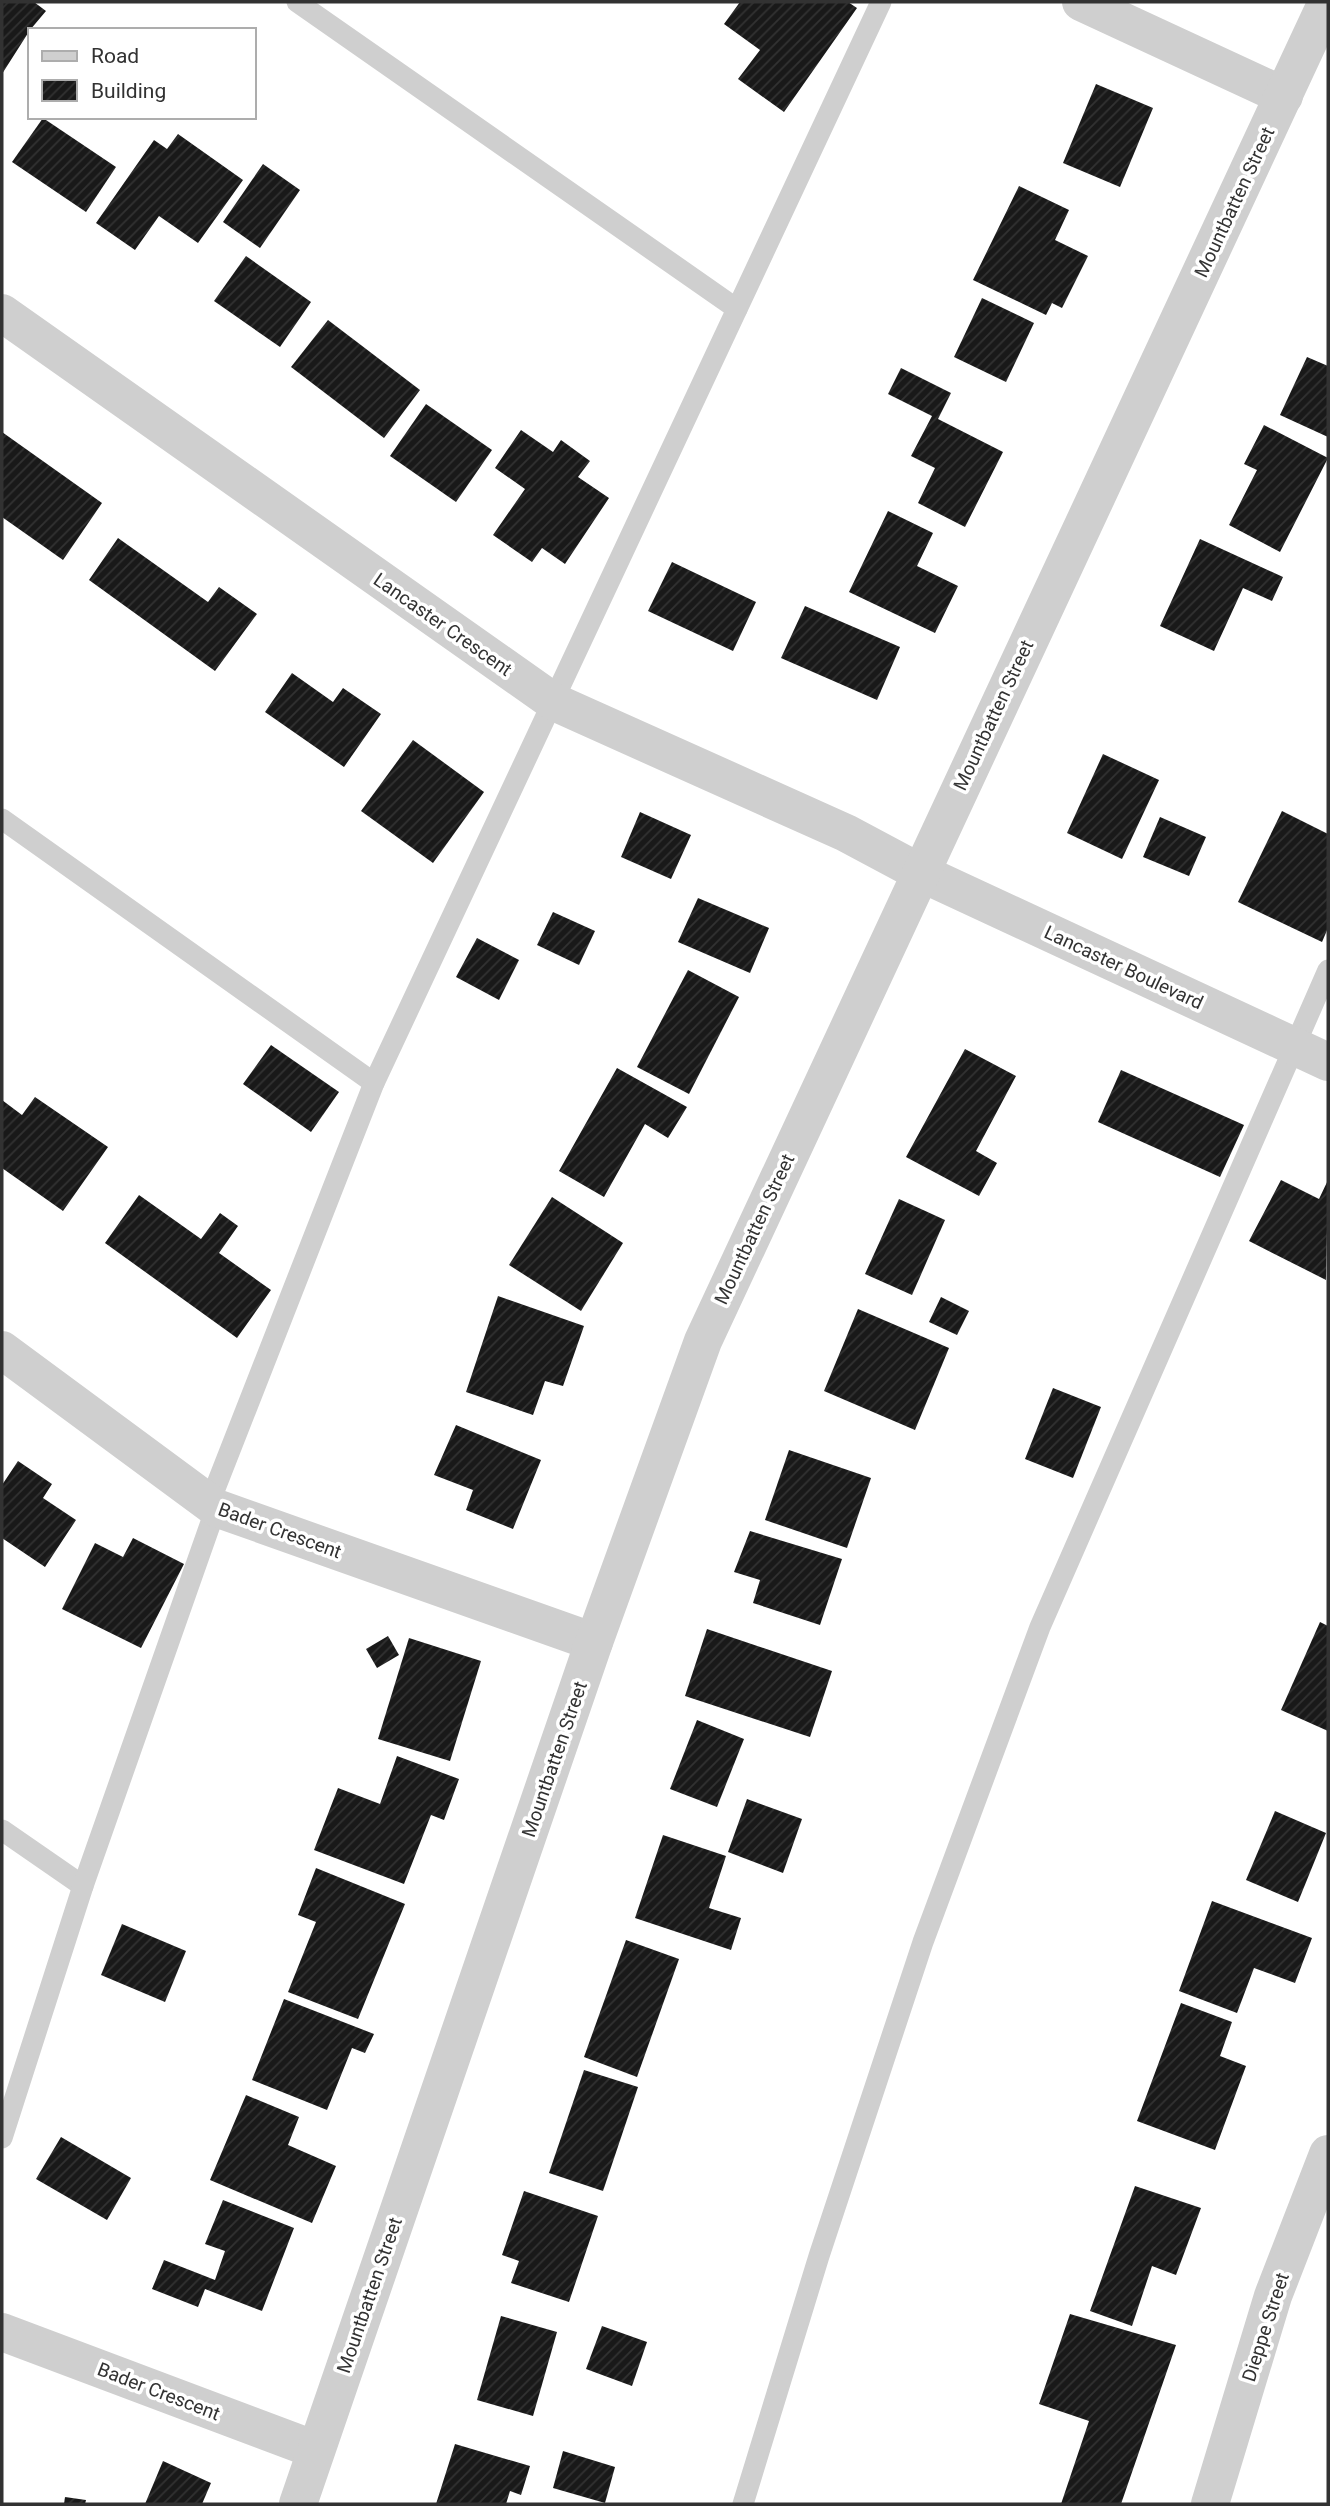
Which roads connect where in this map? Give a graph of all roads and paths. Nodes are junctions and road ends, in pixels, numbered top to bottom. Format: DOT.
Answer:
graph roads {
  1 [pos="297,2"];
  2 [pos="881,2"];
  3 [pos="1081,2"];
  4 [pos="1327,2"];
  5 [pos="1284,96"];
  6 [pos="737,309"];
  7 [pos="2,313"];
  8 [pos="554,702"];
  9 [pos="2,819"];
  10 [pos="919,872"];
  11 [pos="1328,970"];
  12 [pos="1293,1046"];
  13 [pos="1328,1062"];
  14 [pos="374,1083"];
  15 [pos="2,1350"];
  16 [pos="213,1506"];
  17 [pos="594,1642"];
  18 [pos="2,1830"];
  19 [pos="83,1886"];
  20 [pos="2,2138"];
  21 [pos="1328,2154"];
  22 [pos="2,2332"];
  23 [pos="316,2450"];
  24 [pos="298,2504"];
  25 [pos="743,2504"];
  26 [pos="1210,2504"];
  1 -- 6 [label="lane"];
  2 -- 6 [label="lane"];
  3 -- 5 [label="street"];
  4 -- 5 [label="street, Mountbatten Street"];
  5 -- 10 [label="street, Mountbatten Street"];
  6 -- 8 [label="lane"];
  7 -- 8 [label="street, Lancaster Crescent"];
  8 -- 10 [label="street, Lancaster Crescent"];
  8 -- 14 [label="lane"];
  9 -- 14 [label="lane"];
  10 -- 12 [label="street, Lancaster Boulevard"];
  10 -- 17 [label="street, Mountbatten Street"];
  11 -- 12 [label="lane"];
  12 -- 13 [label="street, Lancaster Boulevard"];
  12 -- 25 [label="lane"];
  14 -- 16 [label="lane"];
  15 -- 16 [label="street, Bader Crescent"];
  16 -- 17 [label="street, Bader Crescent"];
  16 -- 19 [label="lane"];
  17 -- 23 [label="street, Mountbatten Street"];
  18 -- 19 [label="lane"];
  19 -- 20 [label="lane"];
  21 -- 26 [label="street, Dieppe Street"];
  22 -- 23 [label="street, Bader Crescent"];
  23 -- 24 [label="street, Mountbatten Street"];
}
